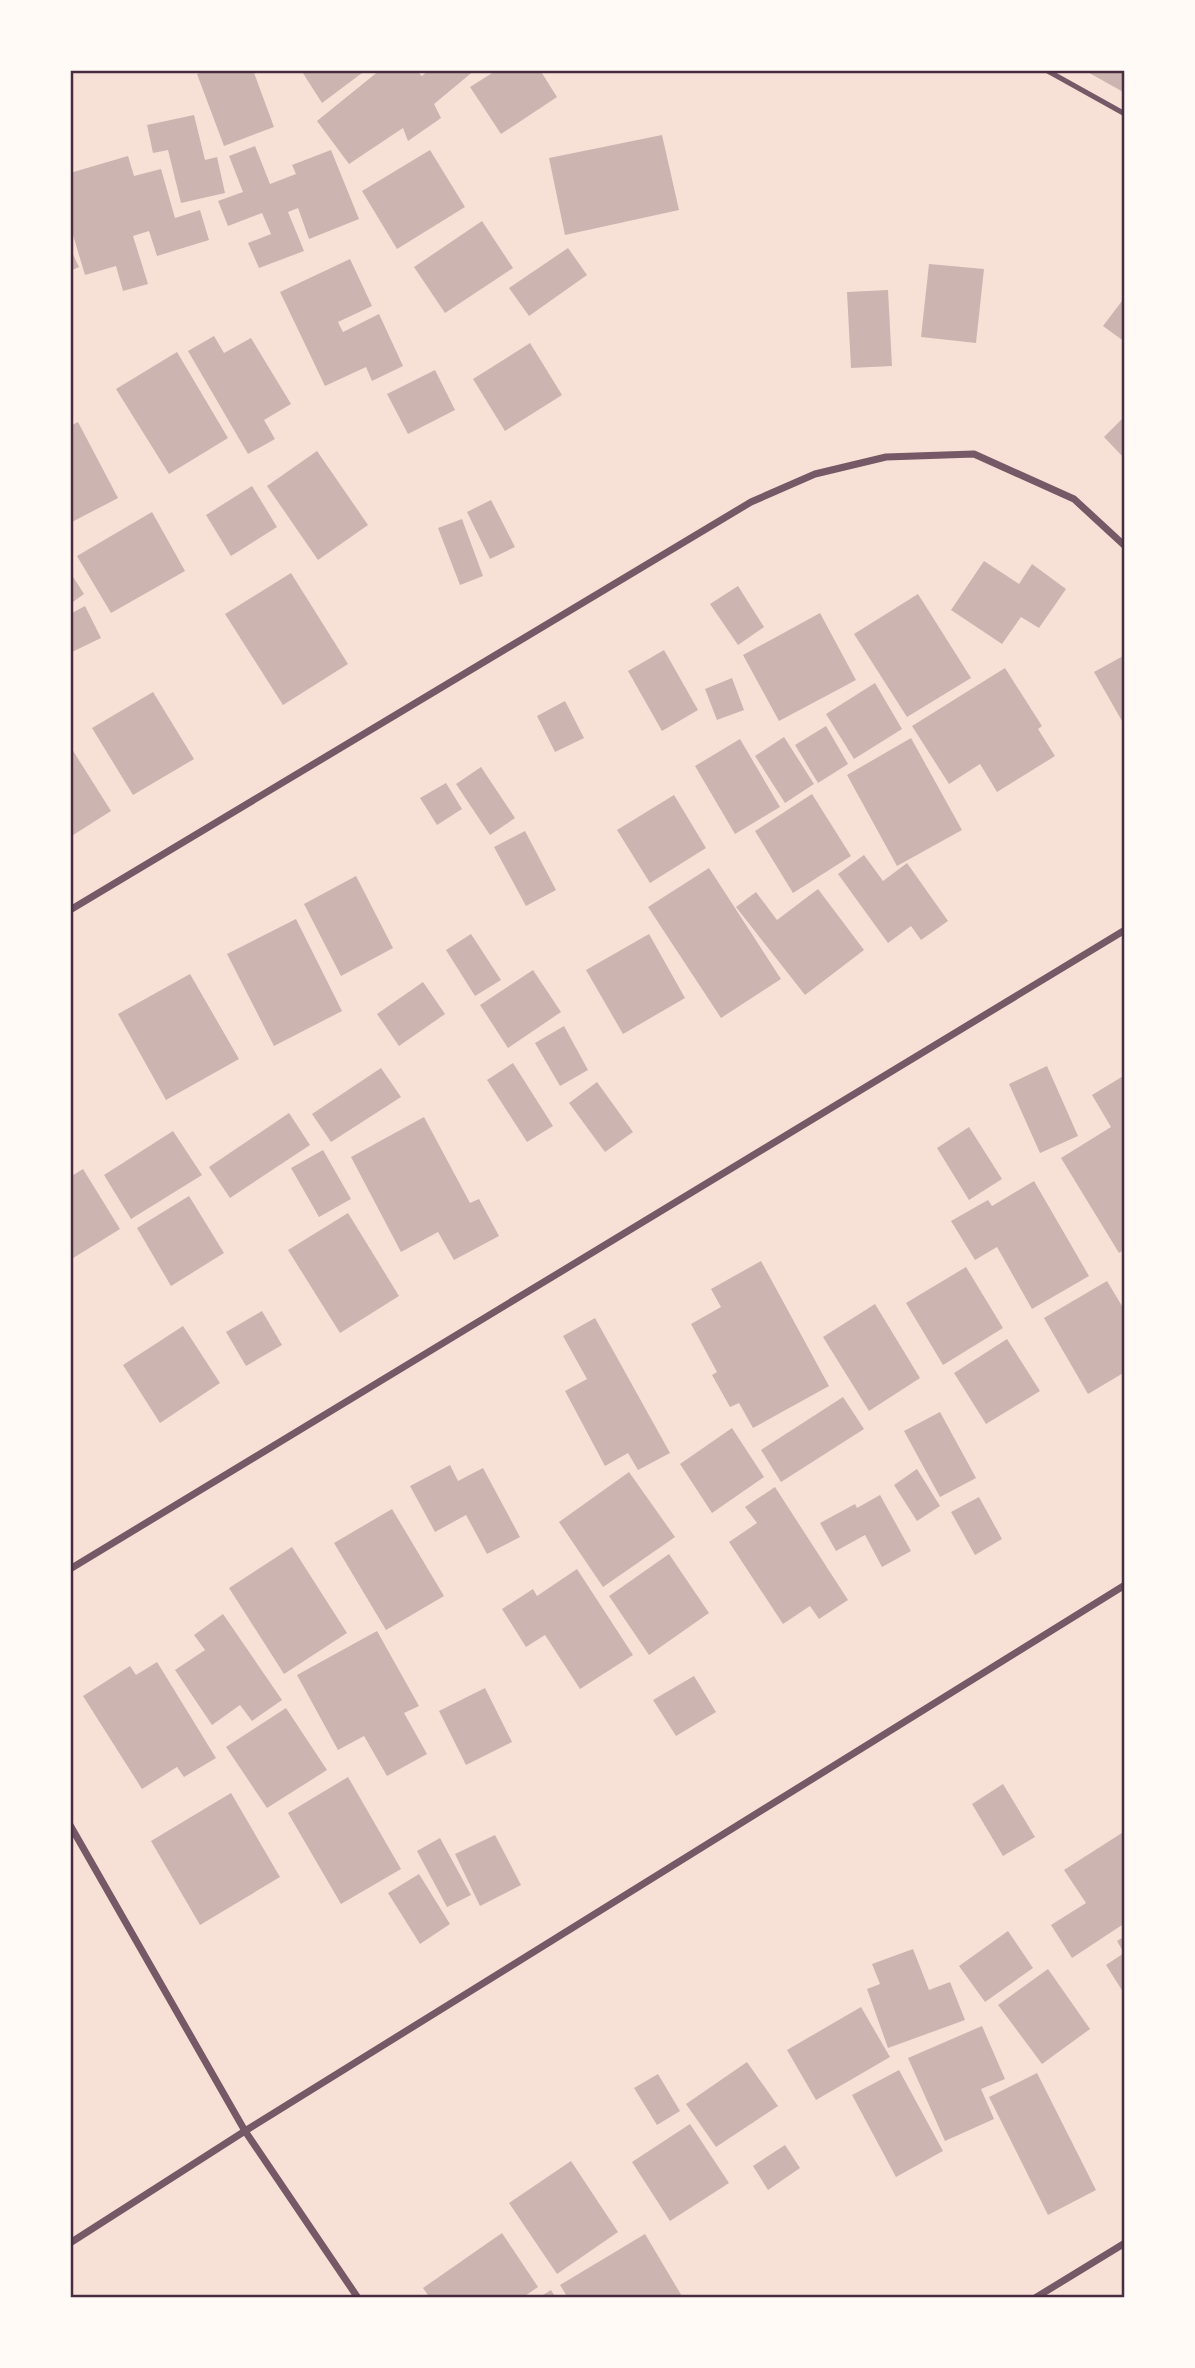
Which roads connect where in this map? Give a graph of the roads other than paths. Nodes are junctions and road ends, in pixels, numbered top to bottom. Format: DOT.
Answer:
graph roads {
  1 [pos="1046,70"];
  2 [pos="1125,114"];
  3 [pos="1125,546"];
  4 [pos="70,910"];
  5 [pos="1125,930"];
  6 [pos="70,1569"];
  7 [pos="1125,1585"];
  8 [pos="70,1825"];
  9 [pos="245,2132"];
  10 [pos="70,2242"];
  11 [pos="1125,2244"];
  12 [pos="358,2298"];
  13 [pos="1035,2298"];
  1 -- 2 [label="lane"];
  3 -- 4 [label="street"];
  5 -- 6 [label="street"];
  7 -- 9 [label="street"];
  8 -- 9 [label="street"];
  9 -- 10 [label="street"];
  9 -- 12 [label="street"];
  11 -- 13 [label="street"];
}
